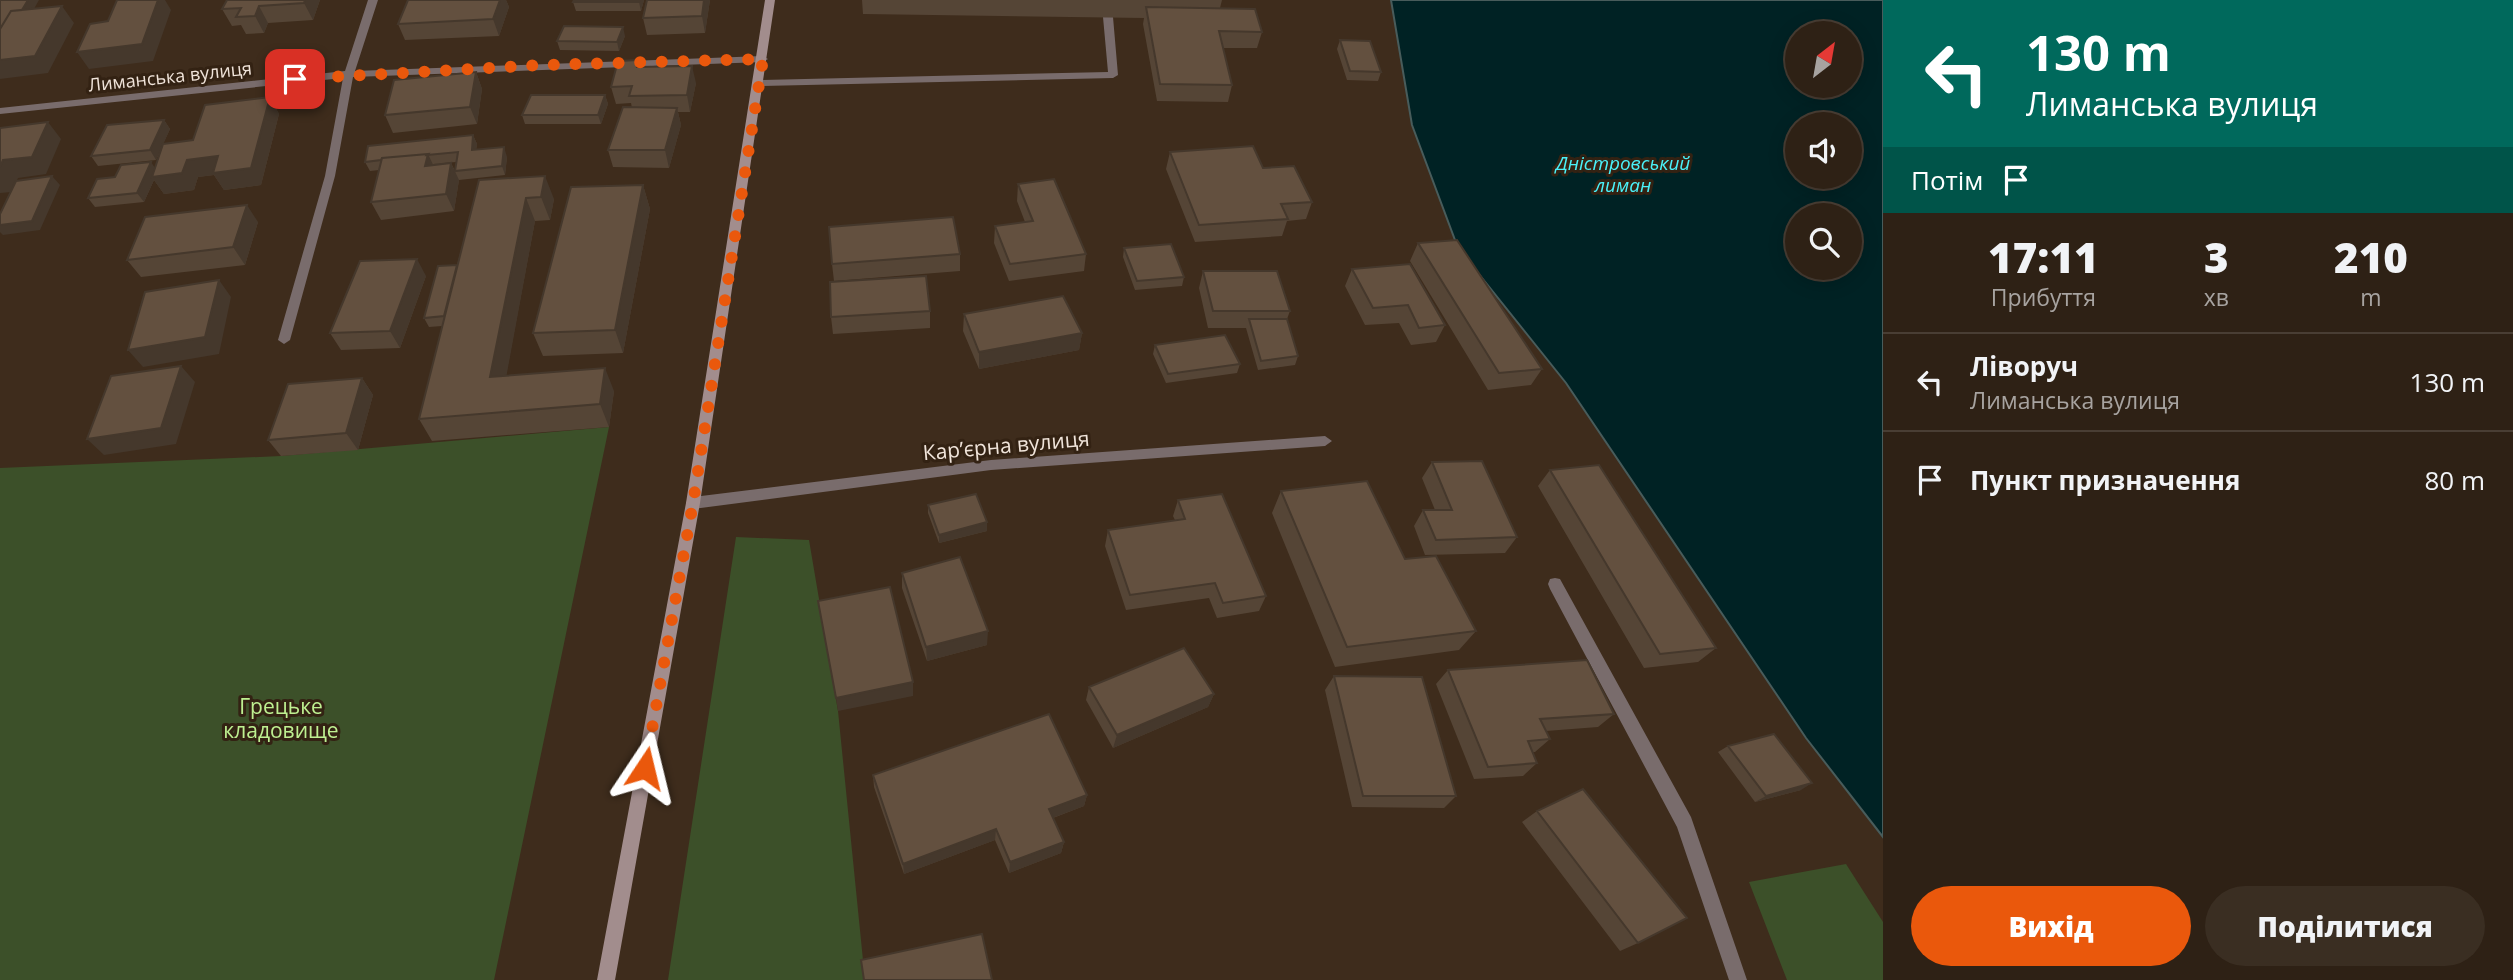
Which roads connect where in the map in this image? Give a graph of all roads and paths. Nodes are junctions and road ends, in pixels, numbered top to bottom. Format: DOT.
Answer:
graph roads {
  1 [pos="373,0"];
  2 [pos="770,0"];
  3 [pos="1108,17"];
  4 [pos="763,59"];
  5 [pos="349,74"];
  6 [pos="759,83"];
  7 [pos="0,111"];
  8 [pos="284,340"];
  9 [pos="1325,441"];
  10 [pos="693,503"];
  11 [pos="1555,583"];
  12 [pos="607,980"];
  13 [pos="1738,980"];
  1 -- 5 [label="street"];
  2 -- 4 [label="main road"];
  3 -- 6 [label="street"];
  4 -- 5 [label="street, Лиманська вулиця"];
  4 -- 6 [label="main road"];
  5 -- 7 [label="street, Лиманська вулиця"];
  5 -- 8 [label="street"];
  6 -- 10 [label="main road"];
  9 -- 10 [label="street, Карʼєрна вулиця"];
  10 -- 12 [label="main road"];
  11 -- 13 [label="street"];
}
